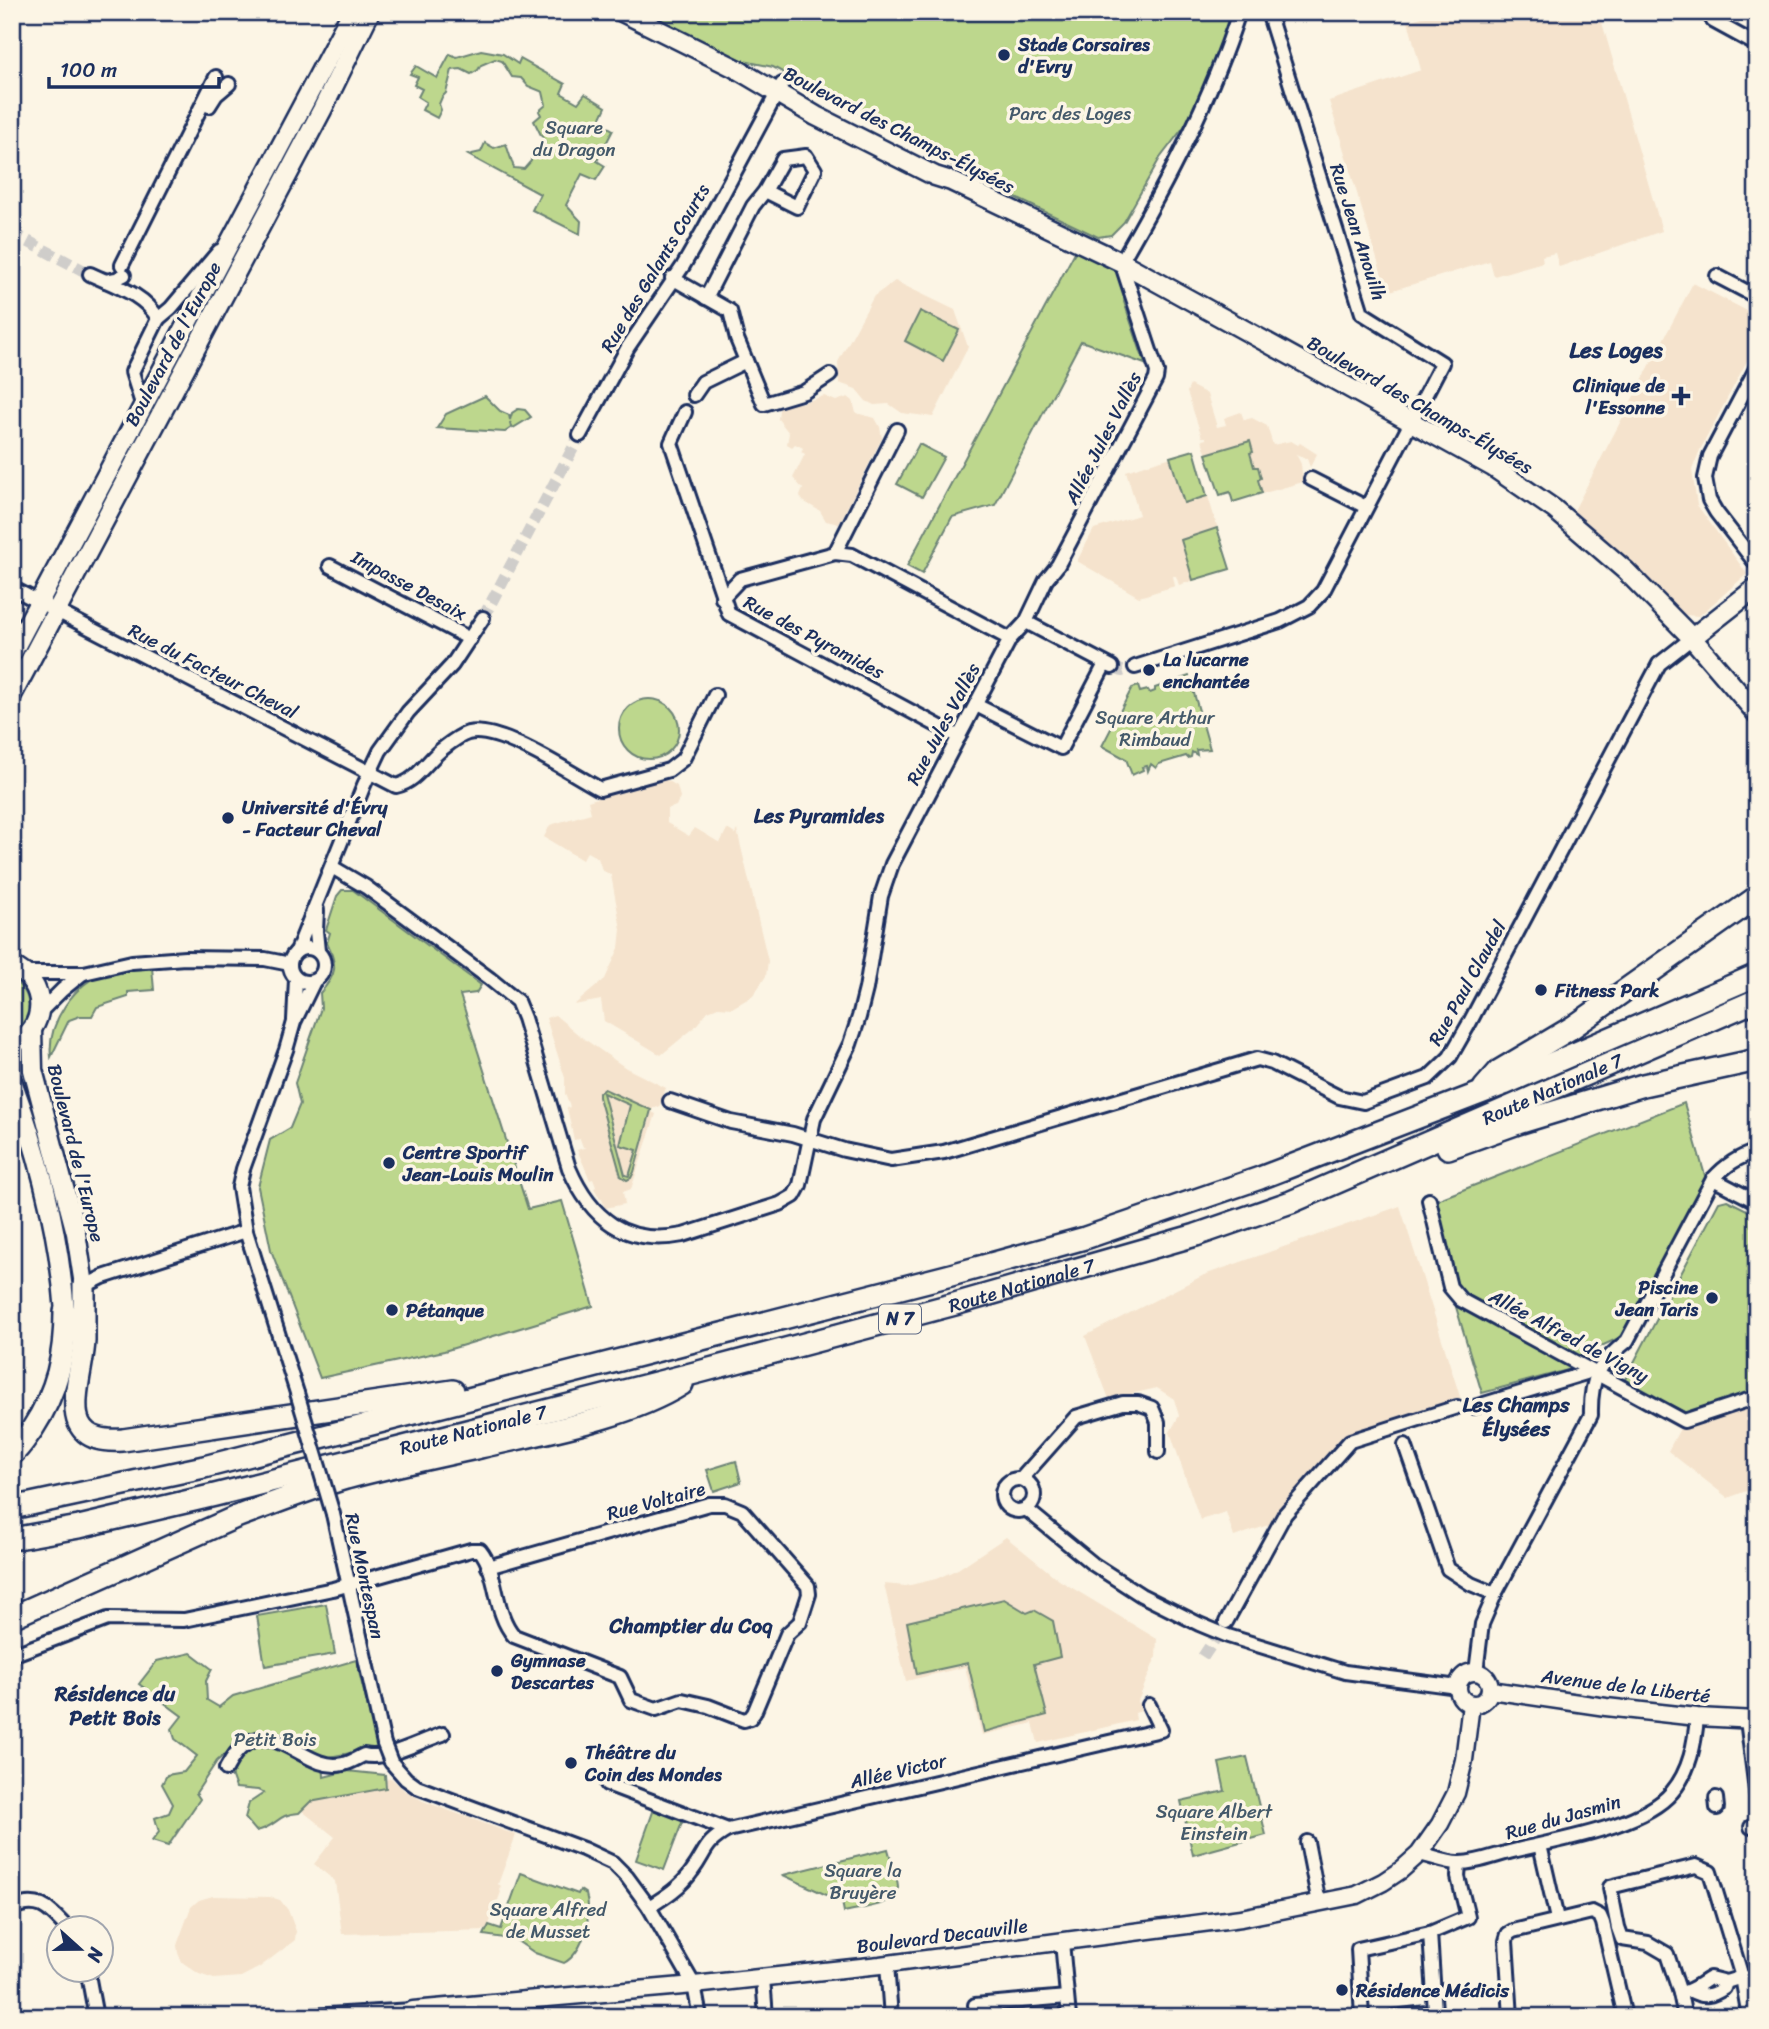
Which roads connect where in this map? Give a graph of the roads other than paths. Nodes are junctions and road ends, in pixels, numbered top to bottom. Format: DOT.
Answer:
graph roads {
  1 [pos="352,12"];
  2 [pos="370,12"];
  3 [pos="622,12"];
  4 [pos="645,12"];
  5 [pos="1239,12"];
  6 [pos="1268,12"];
  7 [pos="1708,12"];
  8 [pos="1757,45"];
  9 [pos="216,77"];
  10 [pos="229,84"];
  11 [pos="780,89"];
  12 [pos="193,125"];
  13 [pos="765,191"];
  14 [pos="1121,262"];
  15 [pos="90,274"];
  16 [pos="1717,276"];
  17 [pos="672,278"];
  18 [pos="106,281"];
  19 [pos="1757,297"];
  20 [pos="706,298"];
  21 [pos="198,303"];
  22 [pos="158,319"];
  23 [pos="746,361"];
  24 [pos="1757,367"];
  25 [pos="830,375"];
  26 [pos="694,395"];
  27 [pos="143,407"];
  28 [pos="685,412"];
  29 [pos="1412,422"];
  30 [pos="897,430"];
  31 [pos="580,435"];
  32 [pos="1311,478"];
  33 [pos="1366,507"];
  34 [pos="835,553"];
  35 [pos="1757,565"];
  36 [pos="330,566"];
  37 [pos="12,587"];
  38 [pos="1757,587"];
  39 [pos="722,598"];
  40 [pos="40,602"];
  41 [pos="57,610"];
  42 [pos="483,618"];
  43 [pos="1026,622"];
  44 [pos="1692,638"];
  45 [pos="470,639"];
  46 [pos="1010,639"];
  47 [pos="12,653"];
  48 [pos="1135,667"];
  49 [pos="12,695"];
  50 [pos="715,695"];
  51 [pos="976,705"];
  52 [pos="1757,714"];
  53 [pos="959,737"];
  54 [pos="369,773"];
  55 [pos="332,867"];
  56 [pos="1757,897"];
  57 [pos="318,901"];
  58 [pos="297,951"];
  59 [pos="318,951"];
  60 [pos="290,964"];
  61 [pos="15,968"];
  62 [pos="84,973"];
  63 [pos="1757,975"];
  64 [pos="296,979"];
  65 [pos="314,981"];
  66 [pos="1757,1000"];
  67 [pos="36,1021"];
  68 [pos="294,1022"];
  69 [pos="12,1044"];
  70 [pos="1757,1060"];
  71 [pos="12,1081"];
  72 [pos="1479,1093"];
  73 [pos="670,1101"];
  74 [pos="811,1139"];
  75 [pos="1757,1151"];
  76 [pos="1713,1179"];
  77 [pos="1429,1200"];
  78 [pos="1291,1202"];
  79 [pos="1757,1202"];
  80 [pos="246,1231"];
  81 [pos="84,1285"];
  82 [pos="65,1312"];
  83 [pos="695,1373"];
  84 [pos="1591,1373"];
  85 [pos="537,1382"];
  86 [pos="1757,1397"];
  87 [pos="1457,1407"];
  88 [pos="1474,1407"];
  89 [pos="1405,1445"];
  90 [pos="1158,1452"];
  91 [pos="12,1454"];
  92 [pos="1021,1479"];
  93 [pos="12,1508"];
  94 [pos="1026,1509"];
  95 [pos="12,1539"];
  96 [pos="488,1567"];
  97 [pos="348,1584"];
  98 [pos="1495,1594"];
  99 [pos="12,1617"];
  100 [pos="1226,1622"];
  101 [pos="12,1654"];
  102 [pos="1476,1672"];
  103 [pos="1458,1687"];
  104 [pos="1490,1690"];
  105 [pos="1471,1704"];
  106 [pos="1149,1705"];
  107 [pos="1697,1717"];
  108 [pos="1752,1720"];
  109 [pos="443,1734"];
  110 [pos="395,1756"];
  111 [pos="226,1769"];
  112 [pos="607,1784"];
  113 [pos="1757,1798"];
  114 [pos="728,1830"];
  115 [pos="1307,1842"];
  116 [pos="1540,1845"];
  117 [pos="1419,1854"];
  118 [pos="1459,1864"];
  119 [pos="1319,1903"];
  120 [pos="649,1907"];
  121 [pos="12,1908"];
  122 [pos="51,1913"];
  123 [pos="1558,1919"];
  124 [pos="1430,1933"];
  125 [pos="1062,1942"];
  126 [pos="887,1964"];
  127 [pos="1757,1968"];
  128 [pos="1742,1977"];
  129 [pos="1757,1977"];
  130 [pos="763,1978"];
  131 [pos="90,1983"];
  132 [pos="694,1985"];
  133 [pos="1686,1992"];
  134 [pos="1067,1997"];
  135 [pos="975,2005"];
  136 [pos="412,2013"];
  137 [pos="1435,2015"];
  138 [pos="96,2017"];
  139 [pos="294,2017"];
  140 [pos="700,2017"];
  141 [pos="766,2017"];
  142 [pos="891,2017"];
  143 [pos="1069,2017"];
  144 [pos="1362,2017"];
  145 [pos="1394,2017"];
  146 [pos="1511,2017"];
  147 [pos="1625,2017"];
  148 [pos="1685,2017"];
  149 [pos="1749,2017"];
  1 -- 21 [label="main road, Boulevard de l'Europe"];
  2 -- 21 [label="main road, Boulevard de l'Europe"];
  3 -- 11 [label="main road, Boulevard des Champs-Élysées"];
  4 -- 11 [label="main road, Boulevard des Champs-Élysées"];
  5 -- 14 [label="street"];
  6 -- 29 [label="street, Rue Jean Anouilh"];
  7 -- 8 [label="street"];
  9 -- 12 [label="street"];
  10 -- 12 [label="street"];
  11 -- 14 [label="main road, Boulevard des Champs-Élysées"];
  11 -- 17 [label="street, Rue des Galants Courts"];
  12 -- 18 [label="street"];
  13 -- 13 [label="street"];
  13 -- 20 [label="street"];
  14 -- 29 [label="main road, Boulevard des Champs-Élysées"];
  14 -- 43 [label="street, Allée Jules Vallès"];
  15 -- 18 [label="street"];
  16 -- 19 [label="street"];
  17 -- 20 [label="street"];
  17 -- 31 [label="street, Rue des Galants Courts"];
  18 -- 22 [label="street"];
  20 -- 23 [label="street"];
  21 -- 22 [label="street"];
  21 -- 27 [label="main road, Boulevard de l'Europe"];
  21 -- 41 [label="main road, Boulevard de l'Europe"];
  22 -- 27 [label="street"];
  23 -- 25 [label="street"];
  23 -- 26 [label="street"];
  24 -- 35 [label="street"];
  27 -- 40 [label="main road, Boulevard de l'Europe"];
  28 -- 39 [label="street, Rue des Pyramides"];
  29 -- 33 [label="street"];
  29 -- 44 [label="main road, Boulevard des Champs-Élysées"];
  30 -- 34 [label="street"];
  32 -- 33 [label="street"];
  33 -- 48 [label="street"];
  34 -- 39 [label="street"];
  34 -- 46 [label="street"];
  36 -- 45 [label="street, Impasse Desaix"];
  37 -- 40 [label="street, Rue du Facteur Cheval"];
  38 -- 44 [label="main road"];
  39 -- 53 [label="street, Rue des Pyramides"];
  40 -- 41 [label="street, Rue du Facteur Cheval"];
  40 -- 47 [label="main road, Boulevard de l'Europe"];
  41 -- 49 [label="main road, Boulevard de l'Europe"];
  41 -- 54 [label="street, Rue du Facteur Cheval"];
  42 -- 45 [label="street"];
  43 -- 46 [label="street, Rue Jules Vallès"];
  43 -- 51 [label="street"];
  44 -- 52 [label="main road, Boulevard des Champs-Élysées"];
  44 -- 74 [label="street, Rue Paul Claudel"];
  45 -- 54 [label="street"];
  46 -- 51 [label="street, Rue Jules Vallès"];
  50 -- 54 [label="street, Rue du Facteur Cheval"];
  51 -- 53 [label="street, Rue Jules Vallès"];
  53 -- 74 [label="street, Rue Jules Vallès"];
  54 -- 55 [label="street"];
  55 -- 57 [label="street"];
  55 -- 74 [label="street, Rue Jules Vallès"];
  56 -- 72 [label="main road"];
  57 -- 58 [label="street"];
  57 -- 59 [label="street"];
  58 -- 59 [label="street"];
  58 -- 60 [label="street"];
  59 -- 65 [label="street"];
  60 -- 62 [label="street"];
  60 -- 64 [label="street"];
  61 -- 62 [label="street"];
  61 -- 67 [label="main road, Boulevard de l'Europe"];
  62 -- 67 [label="street"];
  63 -- 72 [label="main road, Route Nationale 7 / N 7"];
  64 -- 65 [label="street"];
  64 -- 68 [label="street, Rue Montespan"];
  65 -- 68 [label="street, Rue Montespan"];
  66 -- 78 [label="main road, Route Nationale 7 / N 7"];
  67 -- 69 [label="main road"];
  67 -- 81 [label="main road, Boulevard de l'Europe"];
  68 -- 80 [label="street, Rue Montespan"];
  70 -- 78 [label="main road"];
  71 -- 82 [label="main road, Boulevard de l'Europe"];
  72 -- 85 [label="main road, Route Nationale 7 / N 7"];
  73 -- 74 [label="street, Rue Paul Claudel"];
  75 -- 76 [label="street"];
  76 -- 79 [label="street"];
  76 -- 84 [label="street"];
  77 -- 84 [label="street, Allée Alfred de Vigny"];
  78 -- 83 [label="main road, Route Nationale 7 / N 7"];
  80 -- 81 [label="street"];
  80 -- 97 [label="street, Rue Montespan, bridge"];
  81 -- 82 [label="street"];
  81 -- 85 [label="main road"];
  82 -- 91 [label="main road"];
  83 -- 95 [label="main road, Route Nationale 7 / N 7"];
  83 -- 99 [label="main road"];
  84 -- 86 [label="street, Allée Alfred de Vigny"];
  84 -- 88 [label="street"];
  84 -- 98 [label="street"];
  85 -- 93 [label="main road, Route Nationale 7 / N 7"];
  87 -- 100 [label="street"];
  89 -- 98 [label="street"];
  90 -- 92 [label="street"];
  92 -- 94 [label="street"];
  92 -- 94 [label="street"];
  94 -- 103 [label="street"];
  96 -- 96 [label="street, Rue Voltaire"];
  96 -- 97 [label="street"];
  97 -- 101 [label="street"];
  97 -- 110 [label="street, Rue Montespan, bridge"];
  98 -- 102 [label="street"];
  102 -- 103 [label="street"];
  102 -- 104 [label="street"];
  103 -- 105 [label="street"];
  104 -- 105 [label="street"];
  104 -- 107 [label="street, Avenue de la Liberté"];
  105 -- 117 [label="street, Boulevard Decauville"];
  106 -- 114 [label="street, Allée Victor"];
  107 -- 108 [label="street, Avenue de la Liberté"];
  107 -- 116 [label="street, Rue du Jasmin"];
  108 -- 113 [label="street"];
  109 -- 110 [label="street"];
  110 -- 111 [label="street"];
  110 -- 120 [label="street, Rue Montespan"];
  112 -- 114 [label="street"];
  114 -- 120 [label="street, Allée Victor"];
  115 -- 119 [label="street"];
  116 -- 118 [label="street, Rue du Jasmin"];
  116 -- 123 [label="street"];
  117 -- 118 [label="street, Rue du Jasmin"];
  117 -- 119 [label="street, Boulevard Decauville"];
  118 -- 124 [label="street"];
  119 -- 125 [label="street, Boulevard Decauville"];
  120 -- 132 [label="street, Rue Montespan"];
  121 -- 122 [label="street"];
  123 -- 146 [label="street"];
  123 -- 147 [label="street"];
  124 -- 137 [label="street"];
  124 -- 144 [label="street"];
  125 -- 126 [label="street, Boulevard Decauville"];
  125 -- 134 [label="street"];
  126 -- 130 [label="street, Boulevard Decauville"];
  126 -- 142 [label="street"];
  127 -- 128 [label="street"];
  128 -- 129 [label="street"];
  128 -- 133 [label="street"];
  128 -- 133 [label="street"];
  128 -- 149 [label="street"];
  130 -- 132 [label="street, Boulevard Decauville"];
  130 -- 141 [label="street"];
  131 -- 138 [label="street"];
  132 -- 136 [label="street, Boulevard Decauville"];
  132 -- 140 [label="street, Rue Montespan"];
  133 -- 148 [label="street"];
  134 -- 135 [label="street"];
  134 -- 143 [label="street"];
  136 -- 139 [label="street, Boulevard Decauville"];
  137 -- 145 [label="street"];
}
